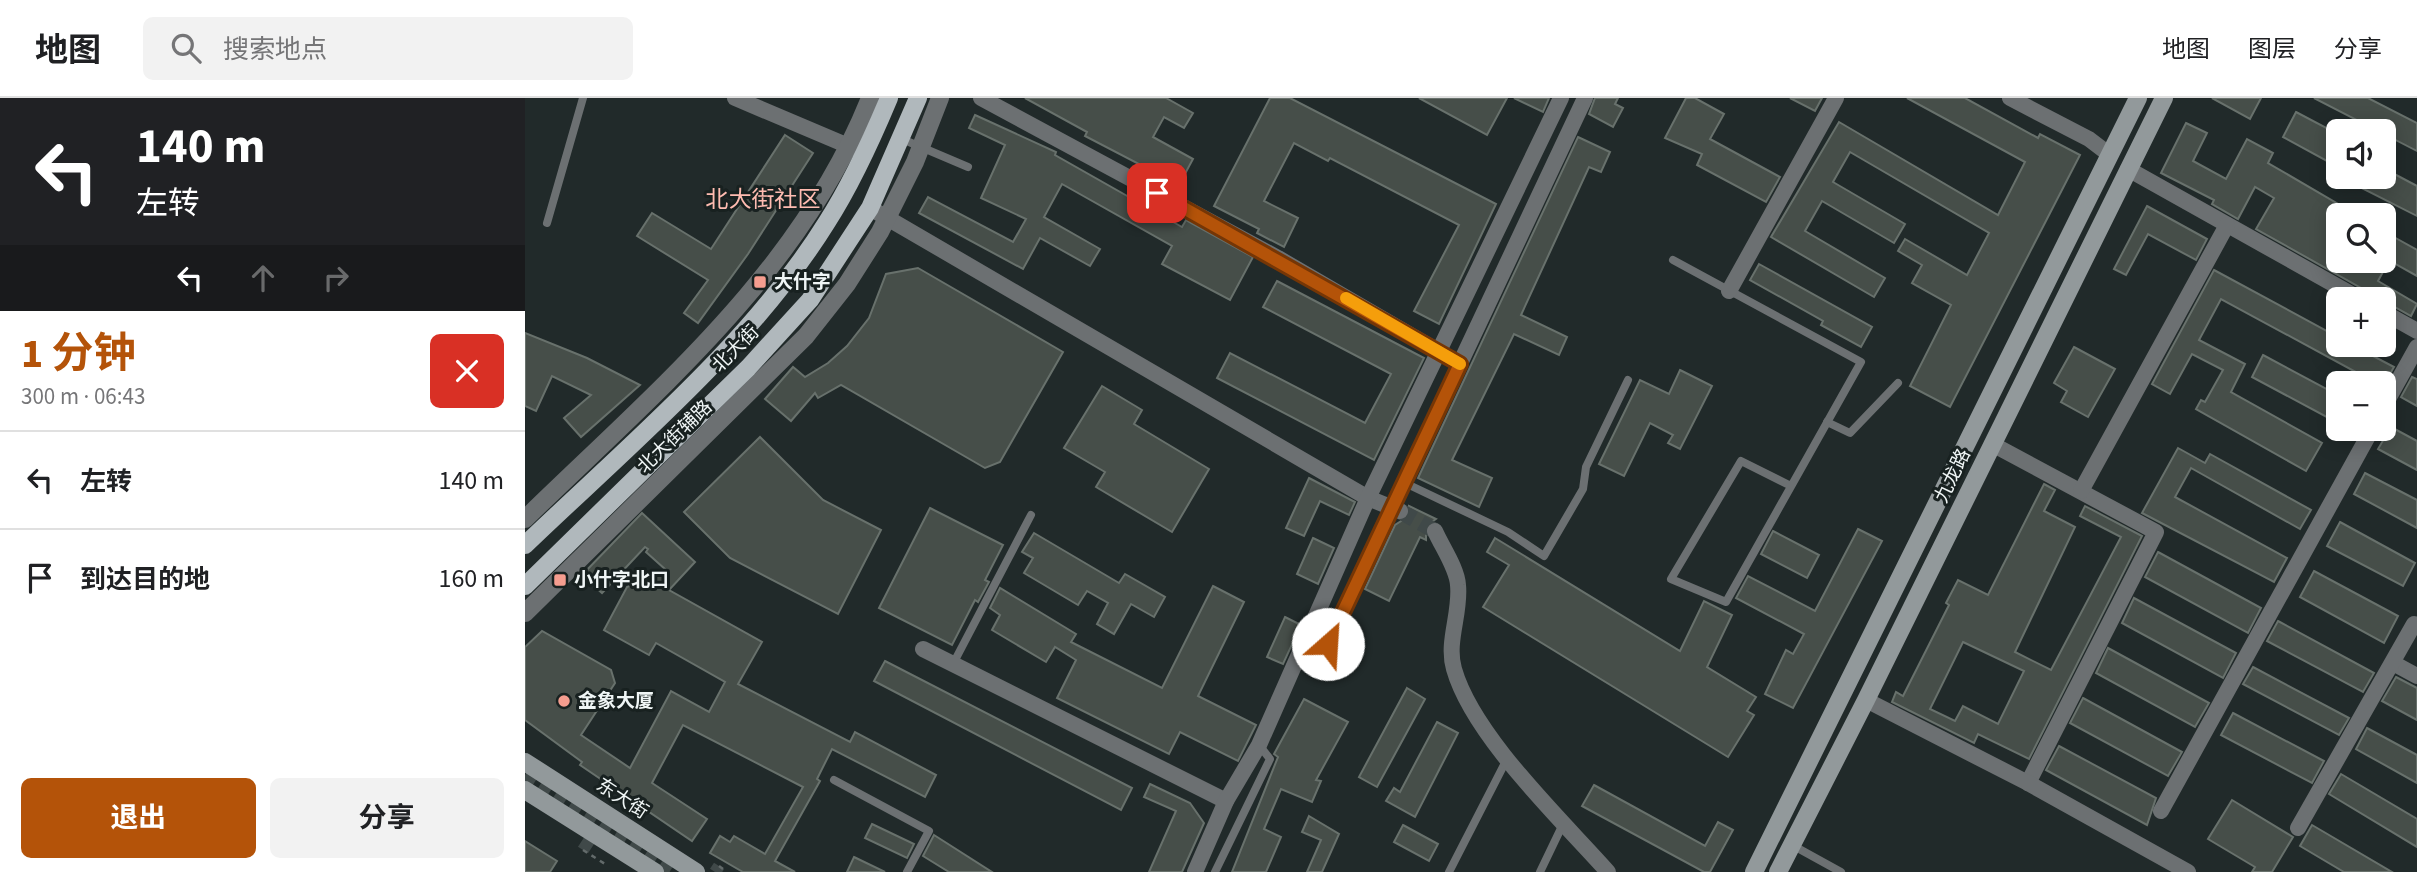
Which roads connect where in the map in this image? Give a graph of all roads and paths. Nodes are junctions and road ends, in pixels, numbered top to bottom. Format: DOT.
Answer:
graph roads {
  1 [pos="583,98"];
  2 [pos="734,98"];
  3 [pos="870,98"];
  4 [pos="889,98"];
  5 [pos="918,98"];
  6 [pos="940,98"];
  7 [pos="981,98"];
  8 [pos="1562,98"];
  9 [pos="1585,98"];
  10 [pos="1836,98"];
  11 [pos="2010,98"];
  12 [pos="2138,98"];
  13 [pos="2164,98"];
  14 [pos="902,139"];
  15 [pos="921,147"];
  16 [pos="857,150"];
  17 [pos="2110,155"];
  18 [pos="968,167"];
  19 [pos="2128,169"];
  20 [pos="870,208"];
  21 [pos="887,218"];
  22 [pos="547,223"];
  23 [pos="2227,225"];
  24 [pos="1673,260"];
  25 [pos="2338,287"];
  26 [pos="1729,291"];
  27 [pos="2396,319"];
  28 [pos="2417,331"];
  29 [pos="2417,347"];
  30 [pos="1439,352"];
  31 [pos="1460,364"];
  32 [pos="1628,380"];
  33 [pos="1898,383"];
  34 [pos="2396,385"];
  35 [pos="1827,422"];
  36 [pos="2365,441"];
  37 [pos="1992,444"];
  38 [pos="1405,482"];
  39 [pos="1791,486"];
  40 [pos="2081,491"];
  41 [pos="1368,498"];
  42 [pos="1396,510"];
  43 [pos="1031,515"];
  44 [pos="525,519"];
  45 [pos="1435,531"];
  46 [pos="525,545"];
  47 [pos="525,586"];
  48 [pos="525,612"];
  49 [pos="2414,624"];
  50 [pos="1328,644"];
  51 [pos="923,649"];
  52 [pos="2393,663"];
  53 [pos="953,664"];
  54 [pos="2417,676"];
  55 [pos="1866,700"];
  56 [pos="1259,745"];
  57 [pos="1508,758"];
  58 [pos="525,762"];
  59 [pos="834,780"];
  60 [pos="2028,783"];
  61 [pos="525,790"];
  62 [pos="1226,801"];
  63 [pos="2161,811"];
  64 [pos="1564,822"];
  65 [pos="2298,828"];
  66 [pos="1791,845"];
  67 [pos="583,850"];
  68 [pos="604,864"];
  69 [pos="719,866"];
  70 [pos="655,872"];
  71 [pos="697,872"];
  72 [pos="727,872"];
  73 [pos="907,872"];
  74 [pos="1195,872"];
  75 [pos="1216,872"];
  76 [pos="1450,872"];
  77 [pos="1540,872"];
  78 [pos="1608,872"];
  79 [pos="1754,872"];
  80 [pos="1778,872"];
  81 [pos="1841,872"];
  82 [pos="2188,872"];
  1 -- 22 [label="lane"];
  2 -- 16 [label="street"];
  3 -- 16 [label="street"];
  4 -- 16 [label="main road, 北大街"];
  5 -- 14 [label="main road, 北大街"];
  6 -- 15 [label="street, 北大街辅路"];
  7 -- 30 [label="street"];
  8 -- 30 [label="street"];
  9 -- 31 [label="street"];
  10 -- 26 [label="street"];
  11 -- 17 [label="street"];
  12 -- 17 [label="main road, 九龙路"];
  13 -- 19 [label="main road, 九龙路"];
  14 -- 15 [label="lane"];
  14 -- 20 [label="main road, 北大街"];
  15 -- 18 [label="lane"];
  15 -- 21 [label="street, 北大街辅路"];
  16 -- 44 [label="street"];
  16 -- 46 [label="main road, 北大街"];
  17 -- 79 [label="main road, 九龙路"];
  19 -- 23 [label="street"];
  19 -- 37 [label="main road, 九龙路"];
  20 -- 21 [label="street"];
  20 -- 47 [label="main road, 北大街"];
  21 -- 41 [label="street"];
  21 -- 48 [label="street, 北大街辅路"];
  23 -- 25 [label="street"];
  23 -- 40 [label="street"];
  24 -- 26 [label="lane"];
  26 -- 35 [label="lane"];
  27 -- 28 [label="street"];
  29 -- 34 [label="street"];
  30 -- 31 [label="street"];
  30 -- 41 [label="street"];
  31 -- 38 [label="street"];
  32 -- 38 [label="lane"];
  33 -- 35 [label="lane"];
  35 -- 39 [label="lane"];
  36 -- 63 [label="street"];
  37 -- 40 [label="street"];
  37 -- 55 [label="main road, 九龙路"];
  38 -- 42 [label="street"];
  39 -- 39 [label="lane"];
  40 -- 60 [label="street"];
  41 -- 42 [label="street"];
  41 -- 56 [label="street"];
  42 -- 50 [label="street"];
  43 -- 53 [label="lane"];
  45 -- 57 [label="street"];
  49 -- 52 [label="street"];
  51 -- 53 [label="street"];
  52 -- 54 [label="street"];
  52 -- 65 [label="street"];
  53 -- 62 [label="street"];
  55 -- 60 [label="street"];
  55 -- 66 [label="main road, 九龙路"];
  56 -- 62 [label="street"];
  56 -- 75 [label="lane"];
  57 -- 64 [label="street"];
  57 -- 76 [label="lane"];
  58 -- 71 [label="main road, 东大街"];
  59 -- 73 [label="lane"];
  60 -- 82 [label="street"];
  61 -- 70 [label="main road"];
  62 -- 74 [label="street"];
  64 -- 77 [label="lane"];
  64 -- 78 [label="street"];
  66 -- 80 [label="main road, 九龙路"];
  66 -- 81 [label="lane"];
  67 -- 68 [label="path"];
  69 -- 72 [label="path"];
}
